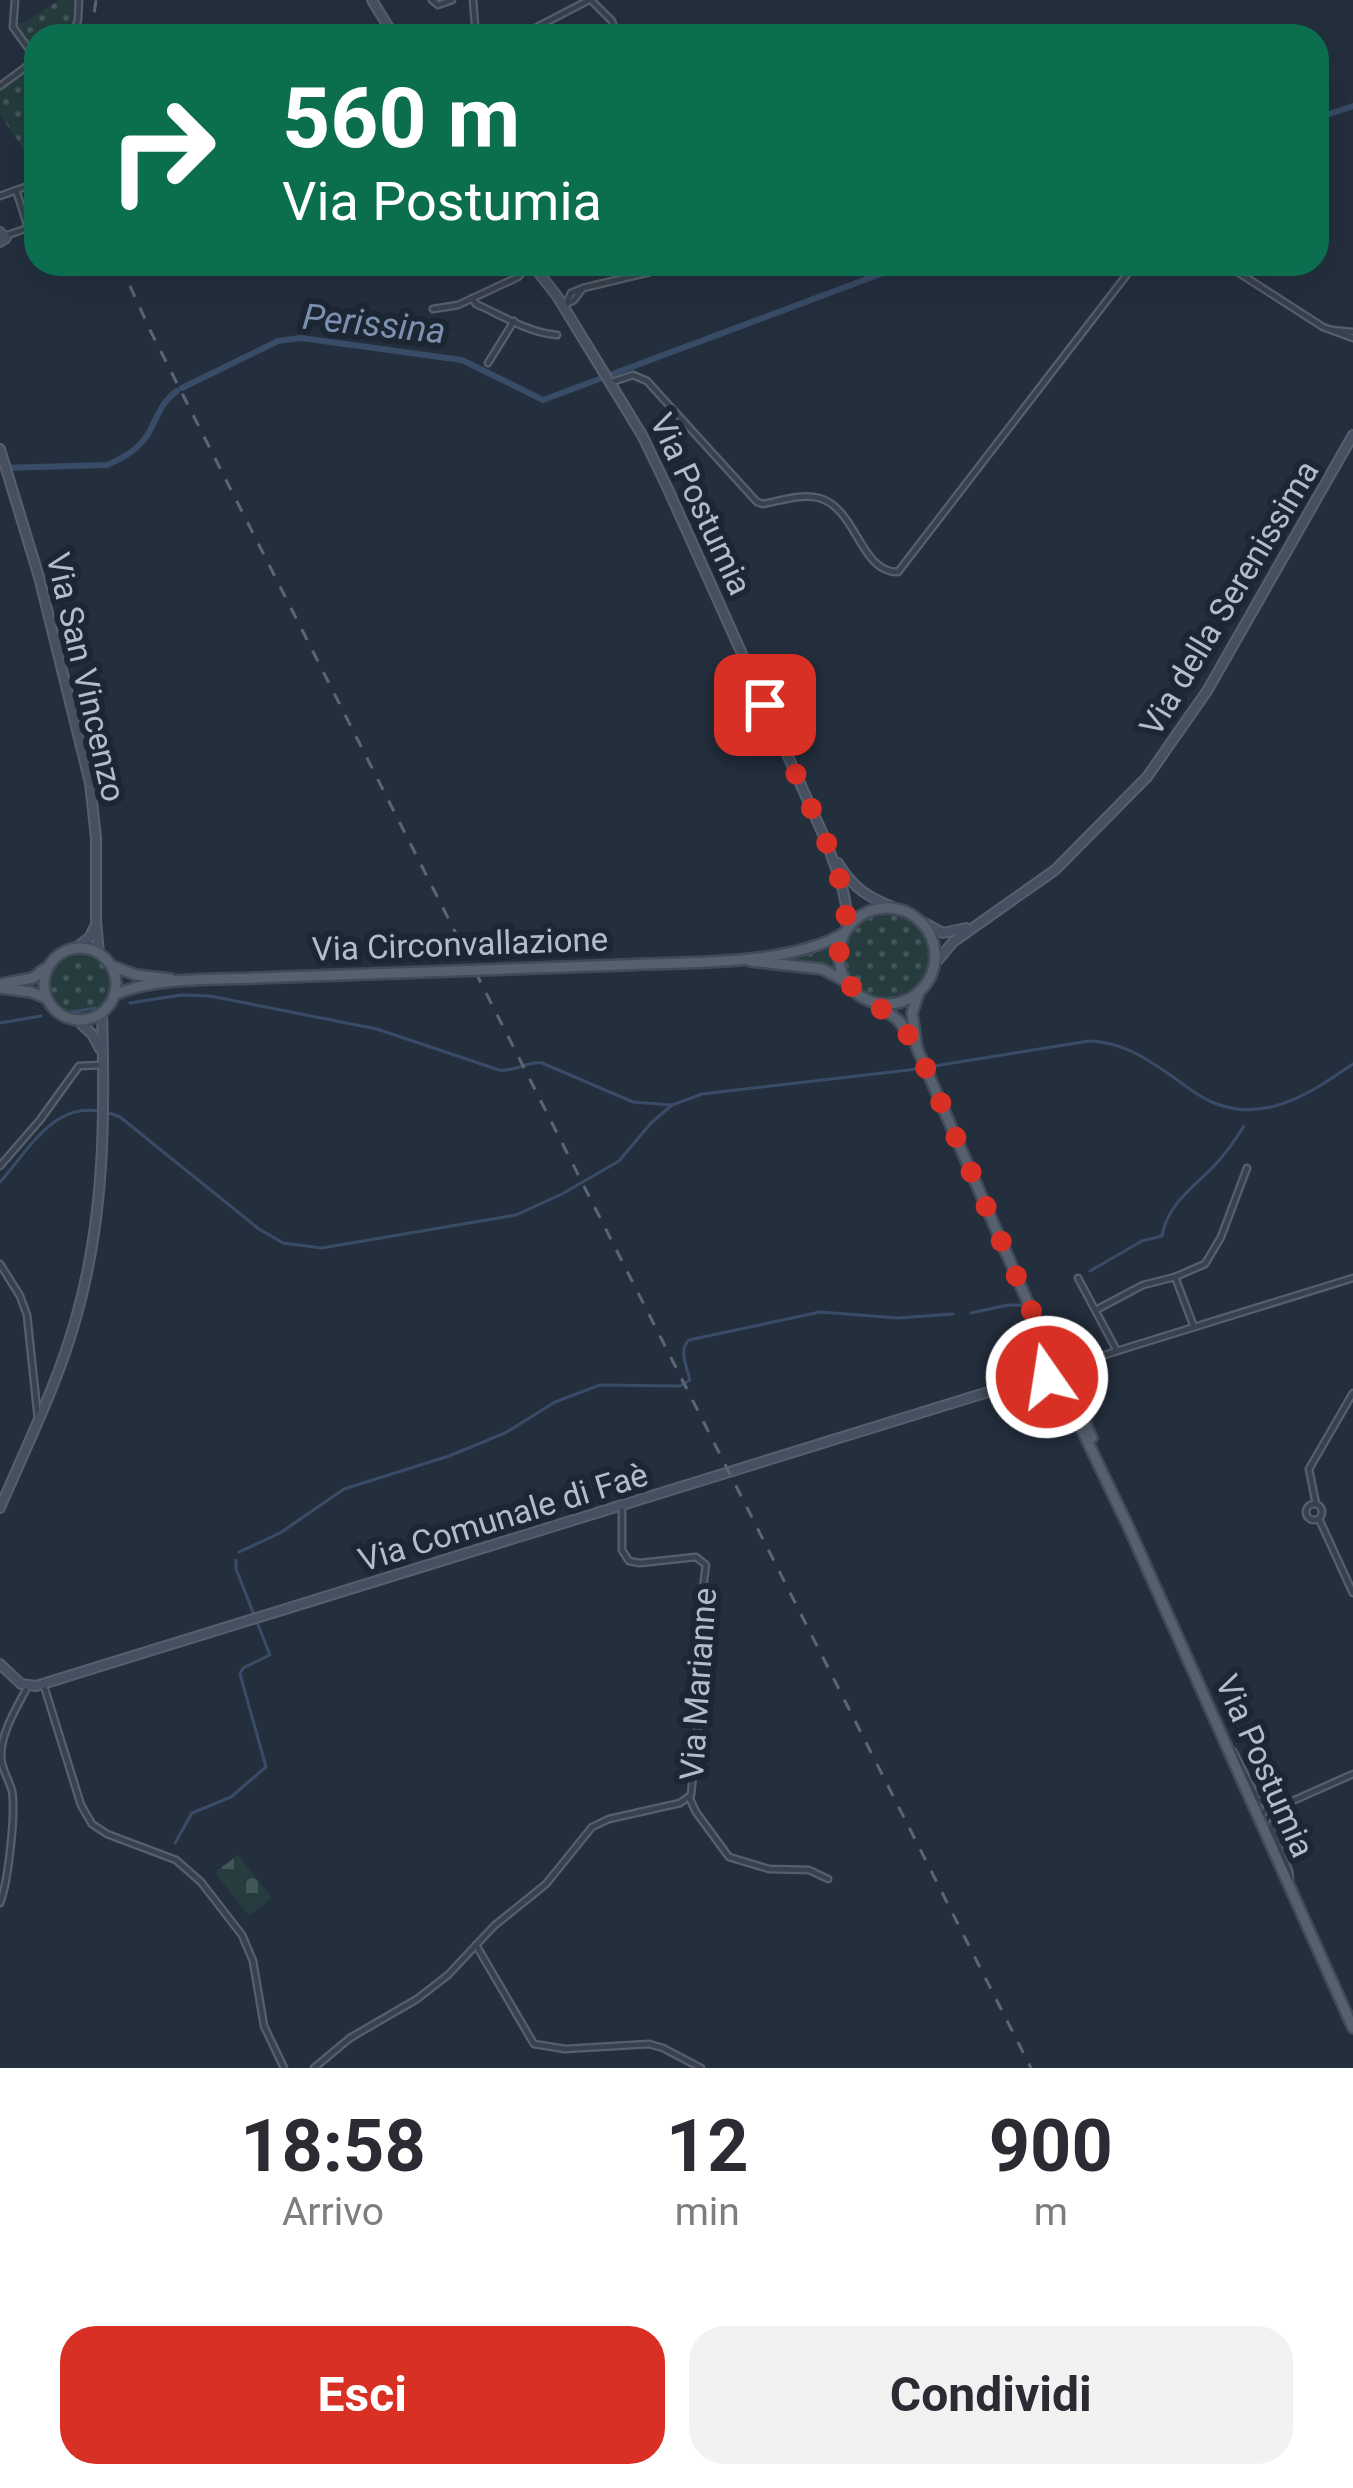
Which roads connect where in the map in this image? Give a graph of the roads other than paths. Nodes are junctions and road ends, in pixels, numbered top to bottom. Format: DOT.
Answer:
graph roads {
  1 [pos="14,0"];
  2 [pos="432,0"];
  3 [pos="452,0"];
  4 [pos="590,0"];
  5 [pos="543,24"];
  6 [pos="613,24"];
  7 [pos="24,43"];
  8 [pos="24,187"];
  9 [pos="16,190"];
  10 [pos="0,196"];
  11 [pos="24,206"];
  12 [pos="519,276"];
  13 [pos="539,276"];
  14 [pos="633,276"];
  15 [pos="1127,276"];
  16 [pos="1244,276"];
  17 [pos="472,298"];
  18 [pos="564,305"];
  19 [pos="433,310"];
  20 [pos="514,321"];
  21 [pos="557,335"];
  22 [pos="1353,335"];
  23 [pos="488,363"];
  24 [pos="609,383"];
  25 [pos="1353,435"];
  26 [pos="0,448"];
  27 [pos="5,475"];
  28 [pos="826,841"];
  29 [pos="898,909"];
  30 [pos="96,921"];
  31 [pos="921,921"];
  32 [pos="979,924"];
  33 [pos="845,931"];
  34 [pos="77,947"];
  35 [pos="99,953"];
  36 [pos="738,959"];
  37 [pos="48,965"];
  38 [pos="934,965"];
  39 [pos="111,966"];
  40 [pos="183,980"];
  41 [pos="846,982"];
  42 [pos="0,986"];
  43 [pos="919,992"];
  44 [pos="115,995"];
  45 [pos="46,998"];
  46 [pos="875,1003"];
  47 [pos="103,1013"];
  48 [pos="77,1020"];
  49 [pos="917,1048"];
  50 [pos="102,1061"];
  51 [pos="0,1166"];
  52 [pos="1247,1168"];
  53 [pos="0,1264"];
  54 [pos="1175,1277"];
  55 [pos="1078,1278"];
  56 [pos="1353,1278"];
  57 [pos="1096,1310"];
  58 [pos="1194,1328"];
  59 [pos="1117,1351"];
  60 [pos="1055,1371"];
  61 [pos="1353,1393"];
  62 [pos="39,1420"];
  63 [pos="1314,1504"];
  64 [pos="622,1505"];
  65 [pos="0,1508"];
  66 [pos="1319,1519"];
  67 [pos="1353,1593"];
  68 [pos="0,1664"];
  69 [pos="43,1684"];
  70 [pos="28,1686"];
  71 [pos="1226,1744"];
  72 [pos="1353,1774"];
  73 [pos="689,1797"];
  74 [pos="1280,1807"];
  75 [pos="1259,1817"];
  76 [pos="828,1879"];
  77 [pos="1291,1888"];
  78 [pos="0,1903"];
  79 [pos="476,1945"];
  80 [pos="1353,2028"];
  81 [pos="284,2068"];
  82 [pos="314,2068"];
  83 [pos="701,2068"];
  1 -- 7 [label="street"];
  2 -- 3 [label="street"];
  4 -- 5 [label="street"];
  4 -- 6 [label="street"];
  8 -- 9 [label="street"];
  9 -- 10 [label="street"];
  9 -- 11 [label="street"];
  12 -- 17 [label="street"];
  13 -- 18 [label="street, Via Postumia"];
  14 -- 18 [label="street"];
  15 -- 24 [label="street"];
  16 -- 22 [label="street"];
  17 -- 19 [label="street"];
  17 -- 20 [label="street"];
  18 -- 24 [label="street, Via Postumia"];
  20 -- 21 [label="street"];
  20 -- 23 [label="street"];
  24 -- 28 [label="street, Via Postumia"];
  25 -- 32 [label="street, Via della Serenissima"];
  26 -- 27 [label="street, Via San Vincenzo"];
  27 -- 30 [label="street, Via San Vincenzo"];
  28 -- 29 [label="street, Via Postumia"];
  28 -- 33 [label="street, Via Postumia"];
  29 -- 31 [label="main road"];
  29 -- 33 [label="main road"];
  30 -- 34 [label="street"];
  30 -- 35 [label="street, Via San Vincenzo"];
  31 -- 32 [label="street"];
  31 -- 38 [label="main road"];
  32 -- 38 [label="street, Via della Serenissima"];
  33 -- 36 [label="main road, Via Circonvallazione"];
  33 -- 41 [label="main road"];
  34 -- 35 [label="main road"];
  34 -- 37 [label="main road"];
  35 -- 39 [label="main road"];
  36 -- 40 [label="main road, Via Circonvallazione, bridge"];
  36 -- 41 [label="main road, Via Circonvallazione"];
  37 -- 42 [label="main road"];
  37 -- 45 [label="main road"];
  38 -- 43 [label="main road"];
  39 -- 40 [label="main road, Via Circonvallazione"];
  39 -- 44 [label="main road"];
  40 -- 44 [label="main road, Via Circonvallazione"];
  41 -- 46 [label="main road"];
  42 -- 45 [label="main road"];
  43 -- 46 [label="main road"];
  43 -- 49 [label="main road, Via Postumia"];
  44 -- 47 [label="main road"];
  45 -- 48 [label="main road"];
  46 -- 49 [label="main road, Via Postumia"];
  47 -- 48 [label="main road"];
  47 -- 50 [label="street"];
  48 -- 50 [label="street"];
  49 -- 60 [label="main road, Via Postumia"];
  50 -- 51 [label="street"];
  50 -- 62 [label="street"];
  52 -- 54 [label="street"];
  53 -- 62 [label="street"];
  54 -- 57 [label="street"];
  54 -- 58 [label="street"];
  55 -- 57 [label="street"];
  56 -- 58 [label="street"];
  57 -- 59 [label="street"];
  58 -- 59 [label="street"];
  59 -- 60 [label="street"];
  60 -- 64 [label="street, Via Comunale di Faè"];
  60 -- 71 [label="main road, Via Postumia"];
  61 -- 63 [label="street"];
  62 -- 65 [label="street"];
  63 -- 66 [label="street"];
  63 -- 66 [label="street"];
  64 -- 69 [label="street, Via Comunale di Faè"];
  64 -- 73 [label="street, Via Marianne"];
  66 -- 67 [label="street"];
  68 -- 70 [label="street"];
  69 -- 70 [label="street, Via Comunale di Faè"];
  69 -- 81 [label="street"];
  70 -- 78 [label="street"];
  71 -- 74 [label="street"];
  71 -- 75 [label="main road, Via Postumia"];
  72 -- 74 [label="street"];
  73 -- 76 [label="street, Via Marianne"];
  73 -- 79 [label="street, Via Marianne"];
  74 -- 75 [label="street"];
  74 -- 77 [label="street"];
  75 -- 77 [label="main road, Via Postumia"];
  77 -- 80 [label="main road, Via Postumia"];
  79 -- 82 [label="street, Via Marianne"];
  79 -- 83 [label="street"];
}
